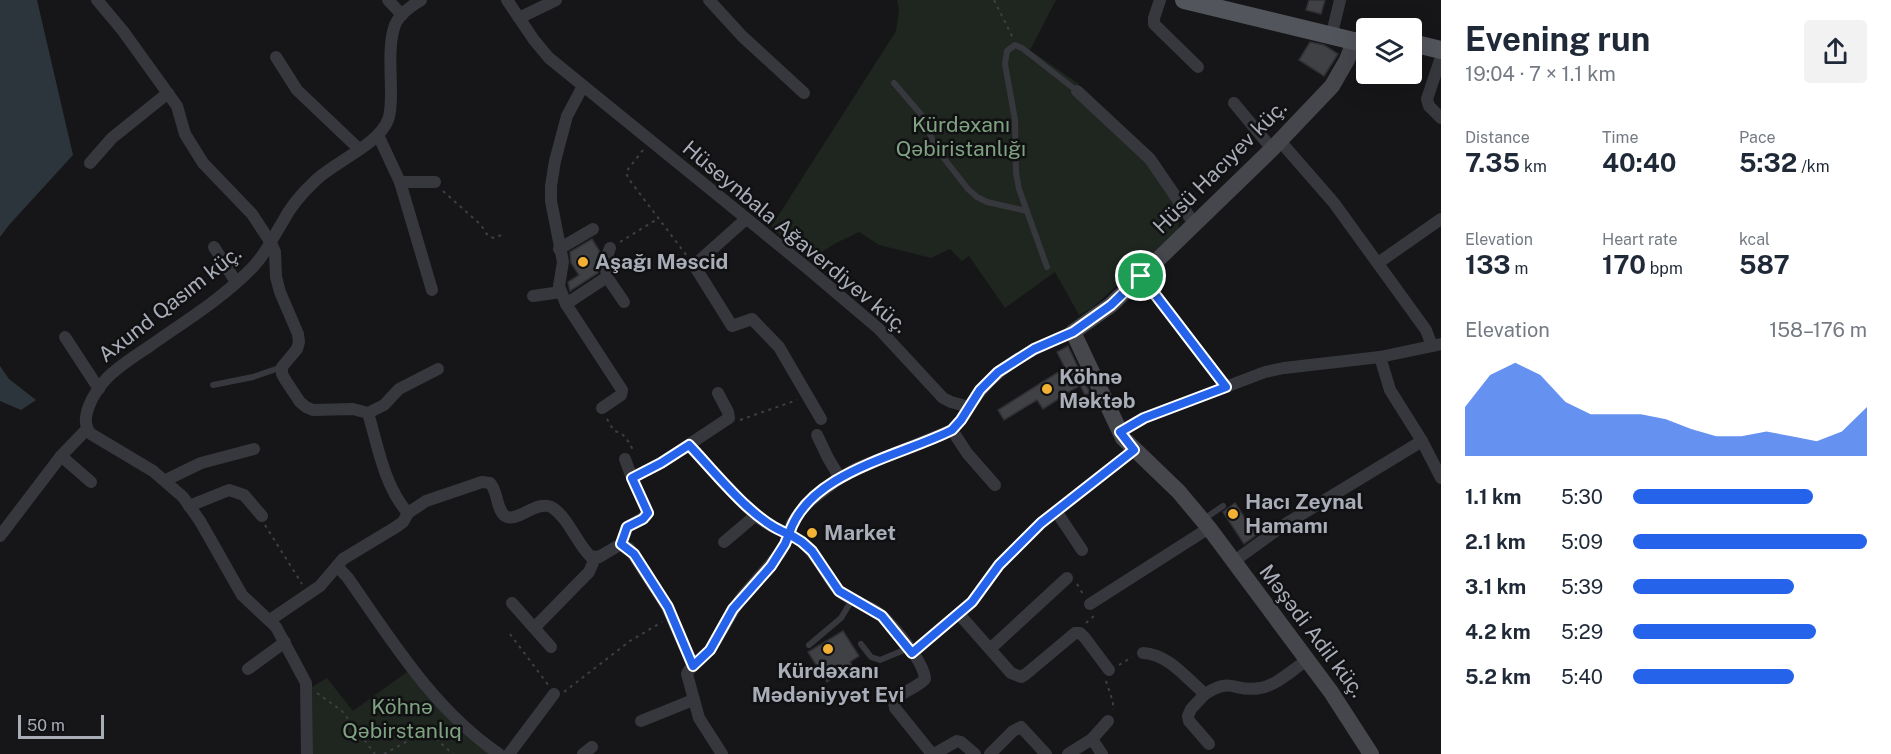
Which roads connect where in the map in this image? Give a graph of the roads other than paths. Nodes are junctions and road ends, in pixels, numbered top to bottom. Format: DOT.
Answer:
graph roads {
  1 [pos="97,0"];
  2 [pos="388,0"];
  3 [pos="421,0"];
  4 [pos="507,0"];
  5 [pos="556,0"];
  6 [pos="709,0"];
  7 [pos="1160,0"];
  8 [pos="1184,0"];
  9 [pos="1228,0"];
  10 [pos="1340,0"];
  11 [pos="402,15"];
  12 [pos="519,18"];
  13 [pos="1334,25"];
  14 [pos="1356,36"];
  15 [pos="1356,37"];
  16 [pos="1356,46"];
  17 [pos="1422,48"];
  18 [pos="1422,55"];
  19 [pos="276,57"];
  20 [pos="1441,57"];
  21 [pos="1198,67"];
  22 [pos="894,83"];
  23 [pos="584,86"];
  24 [pos="1077,91"];
  25 [pos="168,93"];
  26 [pos="804,93"];
  27 [pos="1234,103"];
  28 [pos="1441,118"];
  29 [pos="378,135"];
  30 [pos="1276,145"];
  31 [pos="359,149"];
  32 [pos="90,163"];
  33 [pos="400,182"];
  34 [pos="435,182"];
  35 [pos="1027,211"];
  36 [pos="746,219"];
  37 [pos="1441,219"];
  38 [pos="1195,225"];
  39 [pos="593,229"];
  40 [pos="271,243"];
  41 [pos="214,247"];
  42 [pos="610,248"];
  43 [pos="560,249"];
  44 [pos="1378,263"];
  45 [pos="1047,267"];
  46 [pos="1141,276"];
  47 [pos="607,277"];
  48 [pos="236,282"];
  49 [pos="432,290"];
  50 [pos="561,292"];
  51 [pos="533,296"];
  52 [pos="624,302"];
  53 [pos="566,304"];
  54 [pos="1073,332"];
  55 [pos="65,337"];
  56 [pos="1437,345"];
  57 [pos="1380,357"];
  58 [pos="282,367"];
  59 [pos="438,369"];
  60 [pos="213,385"];
  61 [pos="1226,387"];
  62 [pos="99,389"];
  63 [pos="718,393"];
  64 [pos="969,407"];
  65 [pos="602,408"];
  66 [pos="368,413"];
  67 [pos="821,419"];
  68 [pos="87,429"];
  69 [pos="952,430"];
  70 [pos="1120,432"];
  71 [pos="817,435"];
  72 [pos="1422,441"];
  73 [pos="689,445"];
  74 [pos="254,449"];
  75 [pos="1134,450"];
  76 [pos="62,456"];
  77 [pos="625,459"];
  78 [pos="632,478"];
  79 [pos="840,478"];
  80 [pos="1441,478"];
  81 [pos="166,480"];
  82 [pos="91,482"];
  83 [pos="995,485"];
  84 [pos="189,506"];
  85 [pos="1223,506"];
  86 [pos="1056,511"];
  87 [pos="408,513"];
  88 [pos="756,515"];
  89 [pos="262,516"];
  90 [pos="1206,524"];
  91 [pos="789,534"];
  92 [pos="0,536"];
  93 [pos="724,542"];
  94 [pos="621,544"];
  95 [pos="1082,550"];
  96 [pos="595,558"];
  97 [pos="1233,562"];
  98 [pos="337,566"];
  99 [pos="1067,578"];
  100 [pos="852,599"];
  101 [pos="512,603"];
  102 [pos="1090,604"];
  103 [pos="959,614"];
  104 [pos="270,620"];
  105 [pos="535,627"];
  106 [pos="285,642"];
  107 [pos="861,644"];
  108 [pos="809,645"];
  109 [pos="551,646"];
  110 [pos="990,649"];
  111 [pos="911,650"];
  112 [pos="1143,653"];
  113 [pos="1306,661"];
  114 [pos="693,666"];
  115 [pos="248,669"];
  116 [pos="1109,670"];
  117 [pos="554,694"];
  118 [pos="1205,694"];
  119 [pos="693,700"];
  120 [pos="1108,720"];
  121 [pos="641,721"];
  122 [pos="1092,739"];
  123 [pos="1209,744"];
  124 [pos="307,754"];
  125 [pos="499,754"];
  126 [pos="508,754"];
  127 [pos="721,754"];
  128 [pos="933,754"];
  129 [pos="975,754"];
  130 [pos="990,754"];
  131 [pos="1046,754"];
  132 [pos="1068,754"];
  133 [pos="1102,754"];
  134 [pos="1371,754"];
  1 -- 25 [label="street"];
  2 -- 11 [label="street"];
  3 -- 11 [label="street"];
  4 -- 12 [label="street, Hüseynbala Ağaverdiyev küç."];
  5 -- 12 [label="street"];
  6 -- 26 [label="street"];
  7 -- 21 [label="street"];
  8 -- 15 [label="main road"];
  9 -- 13 [label="main road"];
  10 -- 13 [label="street"];
  11 -- 29 [label="street"];
  12 -- 23 [label="street, Hüseynbala Ağaverdiyev küç."];
  13 -- 14 [label="main road"];
  16 -- 30 [label="street, Hüsü Hacıyev küç."];
  17 -- 20 [label="main road"];
  18 -- 20 [label="main road"];
  19 -- 31 [label="street"];
  20 -- 28 [label="street"];
  22 -- 35 [label="lane"];
  23 -- 36 [label="street, Hüseynbala Ağaverdiyev küç."];
  23 -- 43 [label="street"];
  24 -- 35 [label="lane"];
  24 -- 38 [label="street"];
  25 -- 32 [label="street"];
  25 -- 40 [label="street"];
  27 -- 30 [label="street"];
  29 -- 31 [label="street, Axund Qasım küç."];
  29 -- 33 [label="street"];
  30 -- 38 [label="street, Hüsü Hacıyev küç."];
  30 -- 44 [label="street"];
  31 -- 40 [label="street, Axund Qasım küç."];
  33 -- 34 [label="street"];
  33 -- 49 [label="street"];
  35 -- 45 [label="lane"];
  36 -- 64 [label="street, Hüseynbala Ağaverdiyev küç."];
  36 -- 67 [label="street"];
  37 -- 44 [label="street"];
  38 -- 46 [label="street, Hüsü Hacıyev küç."];
  39 -- 43 [label="street"];
  40 -- 48 [label="street, Axund Qasım küç."];
  40 -- 58 [label="street"];
  41 -- 48 [label="street"];
  42 -- 47 [label="street"];
  43 -- 50 [label="street"];
  44 -- 56 [label="street"];
  46 -- 54 [label="street, Hüsü Hacıyev küç."];
  46 -- 61 [label="street"];
  47 -- 52 [label="street"];
  47 -- 53 [label="street"];
  48 -- 62 [label="street, Axund Qasım küç."];
  50 -- 51 [label="street"];
  50 -- 53 [label="street"];
  53 -- 65 [label="street"];
  54 -- 64 [label="street"];
  54 -- 70 [label="street, Məşədi Adil küç."];
  55 -- 62 [label="street"];
  56 -- 57 [label="street"];
  57 -- 61 [label="street"];
  57 -- 72 [label="street"];
  58 -- 60 [label="lane"];
  58 -- 66 [label="street"];
  59 -- 66 [label="street"];
  61 -- 70 [label="street"];
  62 -- 68 [label="street, Axund Qasım küç."];
  63 -- 73 [label="street"];
  64 -- 69 [label="street"];
  66 -- 87 [label="street"];
  68 -- 76 [label="street"];
  68 -- 81 [label="street"];
  69 -- 79 [label="street"];
  69 -- 83 [label="street"];
  70 -- 75 [label="street, Məşədi Adil küç."];
  71 -- 79 [label="street"];
  72 -- 80 [label="street"];
  72 -- 97 [label="street"];
  73 -- 78 [label="street"];
  73 -- 88 [label="street"];
  74 -- 81 [label="street"];
  75 -- 86 [label="street"];
  75 -- 90 [label="street, Məşədi Adil küç."];
  76 -- 82 [label="street"];
  76 -- 92 [label="street"];
  77 -- 78 [label="street"];
  78 -- 94 [label="street"];
  79 -- 91 [label="street"];
  81 -- 84 [label="street"];
  84 -- 89 [label="street"];
  84 -- 104 [label="street"];
  85 -- 90 [label="lane"];
  86 -- 95 [label="street"];
  86 -- 103 [label="street"];
  87 -- 96 [label="street"];
  87 -- 98 [label="street"];
  88 -- 91 [label="street"];
  88 -- 93 [label="street"];
  90 -- 97 [label="street, Məşədi Adil küç."];
  90 -- 102 [label="street"];
  91 -- 100 [label="street"];
  91 -- 114 [label="street"];
  94 -- 96 [label="street"];
  94 -- 114 [label="street"];
  96 -- 105 [label="street"];
  97 -- 113 [label="street, Məşədi Adil küç."];
  98 -- 104 [label="street"];
  98 -- 125 [label="street"];
  99 -- 110 [label="street"];
  100 -- 108 [label="lane"];
  100 -- 111 [label="street"];
  101 -- 105 [label="street"];
  103 -- 110 [label="street"];
  103 -- 111 [label="street"];
  104 -- 106 [label="street"];
  105 -- 109 [label="street"];
  106 -- 115 [label="street"];
  106 -- 124 [label="street"];
  107 -- 111 [label="lane"];
  110 -- 116 [label="street"];
  111 -- 128 [label="street"];
  112 -- 118 [label="street"];
  113 -- 118 [label="street"];
  113 -- 134 [label="street, Məşədi Adil küç."];
  114 -- 119 [label="street"];
  117 -- 126 [label="street"];
  118 -- 123 [label="street"];
  119 -- 121 [label="street"];
  119 -- 127 [label="street"];
  120 -- 122 [label="street"];
  122 -- 132 [label="street"];
  122 -- 133 [label="street"];
  128 -- 129 [label="street"];
  130 -- 131 [label="street"];
}
